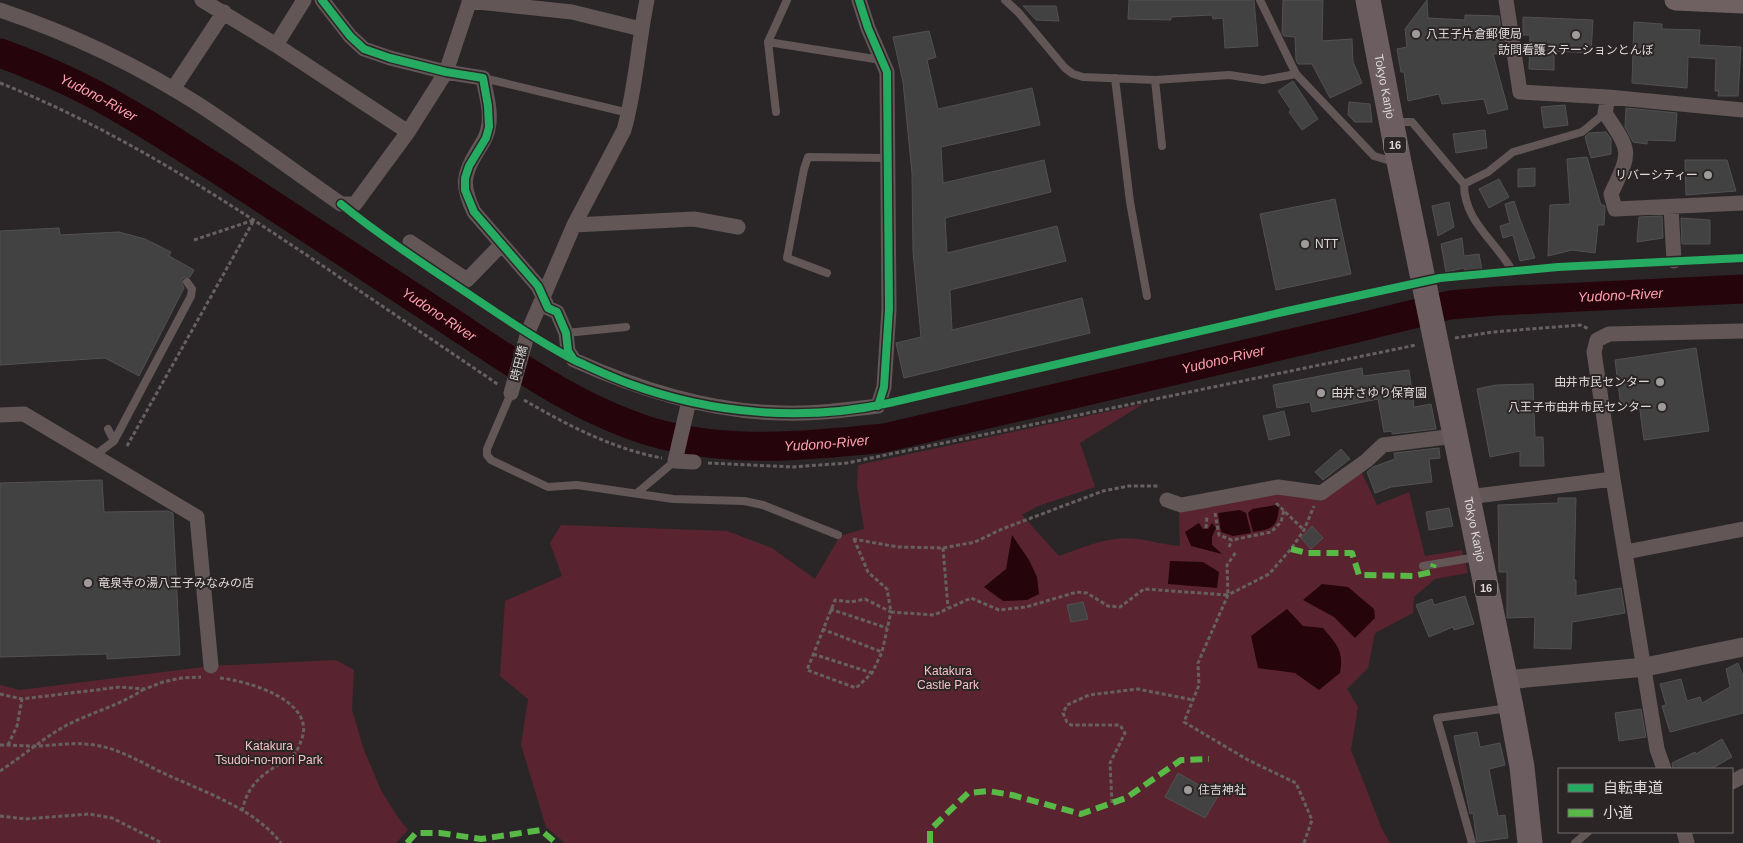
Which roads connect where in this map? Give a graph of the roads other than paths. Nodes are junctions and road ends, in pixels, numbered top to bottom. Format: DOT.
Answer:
graph roads {
  1 [pos="202,0"];
  2 [pos="304,0"];
  3 [pos="322,0"];
  4 [pos="461,0"];
  5 [pos="470,0"];
  6 [pos="647,0"];
  7 [pos="786,0"];
  8 [pos="860,0"];
  9 [pos="1005,0"];
  10 [pos="1260,0"];
  11 [pos="1368,0"];
  12 [pos="1506,0"];
  13 [pos="1675,0"];
  14 [pos="1743,3"];
  15 [pos="0,10"];
  16 [pos="224,12"];
  17 [pos="641,29"];
  18 [pos="768,42"];
  19 [pos="276,45"];
  20 [pos="881,60"];
  21 [pos="446,72"];
  22 [pos="1296,74"];
  23 [pos="483,78"];
  24 [pos="1115,78"];
  25 [pos="1154,80"];
  26 [pos="173,89"];
  27 [pos="1608,97"];
  28 [pos="1743,110"];
  29 [pos="776,112"];
  30 [pos="629,113"];
  31 [pos="1605,113"];
  32 [pos="1391,123"];
  33 [pos="408,132"];
  34 [pos="1162,146"];
  35 [pos="886,158"];
  36 [pos="1399,162"];
  37 [pos="1464,184"];
  38 [pos="1743,203"];
  39 [pos="1671,206"];
  40 [pos="574,225"];
  41 [pos="738,227"];
  42 [pos="410,242"];
  43 [pos="501,245"];
  44 [pos="1674,261"];
  45 [pos="1512,272"];
  46 [pos="827,273"];
  47 [pos="187,282"];
  48 [pos="1147,296"];
  49 [pos="543,298"];
  50 [pos="626,327"];
  51 [pos="1743,331"];
  52 [pos="566,333"];
  53 [pos="512,391"];
  54 [pos="689,404"];
  55 [pos="0,415"];
  56 [pos="108,429"];
  57 [pos="1455,436"];
  58 [pos="114,441"];
  59 [pos="92,455"];
  60 [pos="676,459"];
  61 [pos="694,462"];
  62 [pos="1613,479"];
  63 [pos="637,493"];
  64 [pos="1468,497"];
  65 [pos="1167,500"];
  66 [pos="1743,528"];
  67 [pos="838,535"];
  68 [pos="1626,552"];
  69 [pos="1480,557"];
  70 [pos="1423,566"];
  71 [pos="1743,647"];
  72 [pos="1645,667"];
  73 [pos="211,673"];
  74 [pos="1506,680"];
  75 [pos="1511,707"];
  76 [pos="1664,768"];
  77 [pos="1587,833"];
  78 [pos="1472,843"];
  79 [pos="1530,843"];
  80 [pos="1575,843"];
  1 -- 16 [label="street"];
  2 -- 19 [label="street"];
  3 -- 21 [label="street"];
  4 -- 5 [label="lane"];
  5 -- 17 [label="street"];
  5 -- 21 [label="street"];
  6 -- 17 [label="street, 時田橋"];
  7 -- 18 [label="lane"];
  8 -- 20 [label="street"];
  9 -- 24 [label="lane"];
  10 -- 22 [label="lane"];
  11 -- 32 [label="highway, Tokyo Kanjo / 16"];
  12 -- 27 [label="street"];
  13 -- 14 [label="main road"];
  15 -- 26 [label="street"];
  16 -- 19 [label="street"];
  16 -- 26 [label="street"];
  17 -- 30 [label="street, 時田橋"];
  18 -- 20 [label="lane"];
  18 -- 29 [label="lane"];
  19 -- 33 [label="street"];
  20 -- 35 [label="street"];
  21 -- 23 [label="street"];
  21 -- 33 [label="street"];
  22 -- 25 [label="lane"];
  22 -- 36 [label="lane"];
  23 -- 30 [label="lane"];
  23 -- 43 [label="street"];
  24 -- 25 [label="lane"];
  24 -- 48 [label="lane"];
  25 -- 34 [label="lane"];
  26 -- 33 [label="street"];
  27 -- 28 [label="street"];
  27 -- 31 [label="street"];
  30 -- 40 [label="street, 時田橋"];
  31 -- 37 [label="lane"];
  31 -- 39 [label="street"];
  32 -- 36 [label="highway, Tokyo Kanjo / 16"];
  32 -- 37 [label="lane"];
  35 -- 46 [label="lane"];
  35 -- 54 [label="street"];
  36 -- 57 [label="highway, Tokyo Kanjo / 16"];
  37 -- 45 [label="lane"];
  38 -- 39 [label="street"];
  39 -- 44 [label="street"];
  40 -- 41 [label="street"];
  40 -- 49 [label="street, 時田橋"];
  42 -- 43 [label="street"];
  43 -- 49 [label="street"];
  47 -- 58 [label="lane"];
  49 -- 52 [label="street"];
  49 -- 53 [label="street, 時田橋"];
  50 -- 52 [label="lane"];
  51 -- 62 [label="street"];
  52 -- 54 [label="street"];
  53 -- 63 [label="lane"];
  54 -- 60 [label="street"];
  55 -- 59 [label="street"];
  56 -- 58 [label="lane"];
  57 -- 64 [label="highway, Tokyo Kanjo / 16"];
  57 -- 65 [label="street"];
  58 -- 59 [label="lane"];
  59 -- 73 [label="street"];
  60 -- 61 [label="street"];
  60 -- 63 [label="lane"];
  62 -- 64 [label="street"];
  62 -- 68 [label="street"];
  63 -- 67 [label="lane"];
  64 -- 69 [label="highway, Tokyo Kanjo / 16"];
  66 -- 68 [label="street"];
  68 -- 72 [label="street"];
  69 -- 70 [label="lane"];
  69 -- 74 [label="highway, Tokyo Kanjo / 16"];
  71 -- 72 [label="street"];
  72 -- 74 [label="street"];
  72 -- 76 [label="street"];
  74 -- 75 [label="highway, Tokyo Kanjo / 16"];
  75 -- 78 [label="lane"];
  75 -- 79 [label="highway, Tokyo Kanjo / 16"];
  77 -- 80 [label="lane"];
}
